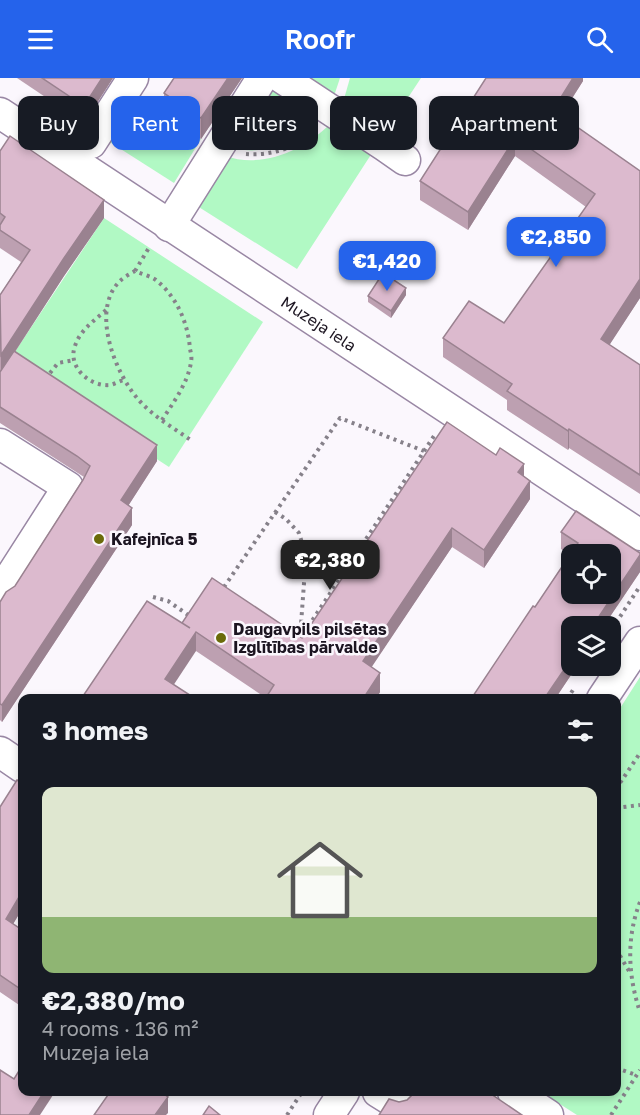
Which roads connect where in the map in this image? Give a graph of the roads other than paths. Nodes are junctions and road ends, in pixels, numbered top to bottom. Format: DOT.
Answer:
graph roads {
  1 [pos="133,78"];
  2 [pos="262,78"];
  3 [pos="282,78"];
  4 [pos="0,113"];
  5 [pos="99,131"];
  6 [pos="405,160"];
  7 [pos="169,226"];
  8 [pos="0,444"];
  9 [pos="640,535"];
  10 [pos="0,593"];
  11 [pos="640,642"];
  12 [pos="605,694"];
  13 [pos="0,752"];
  14 [pos="18,764"];
  15 [pos="341,1096"];
  16 [pos="519,1096"];
  17 [pos="328,1115"];
  18 [pos="548,1115"];
  1 -- 5 [label="street"];
  2 -- 7 [label="street"];
  3 -- 6 [label="street"];
  4 -- 7 [label="street, Muzeja iela"];
  7 -- 9 [label="street, Muzeja iela"];
  8 -- 10 [label="street"];
  11 -- 12 [label="street"];
  13 -- 14 [label="street"];
  15 -- 17 [label="street"];
  16 -- 18 [label="street"];
}
